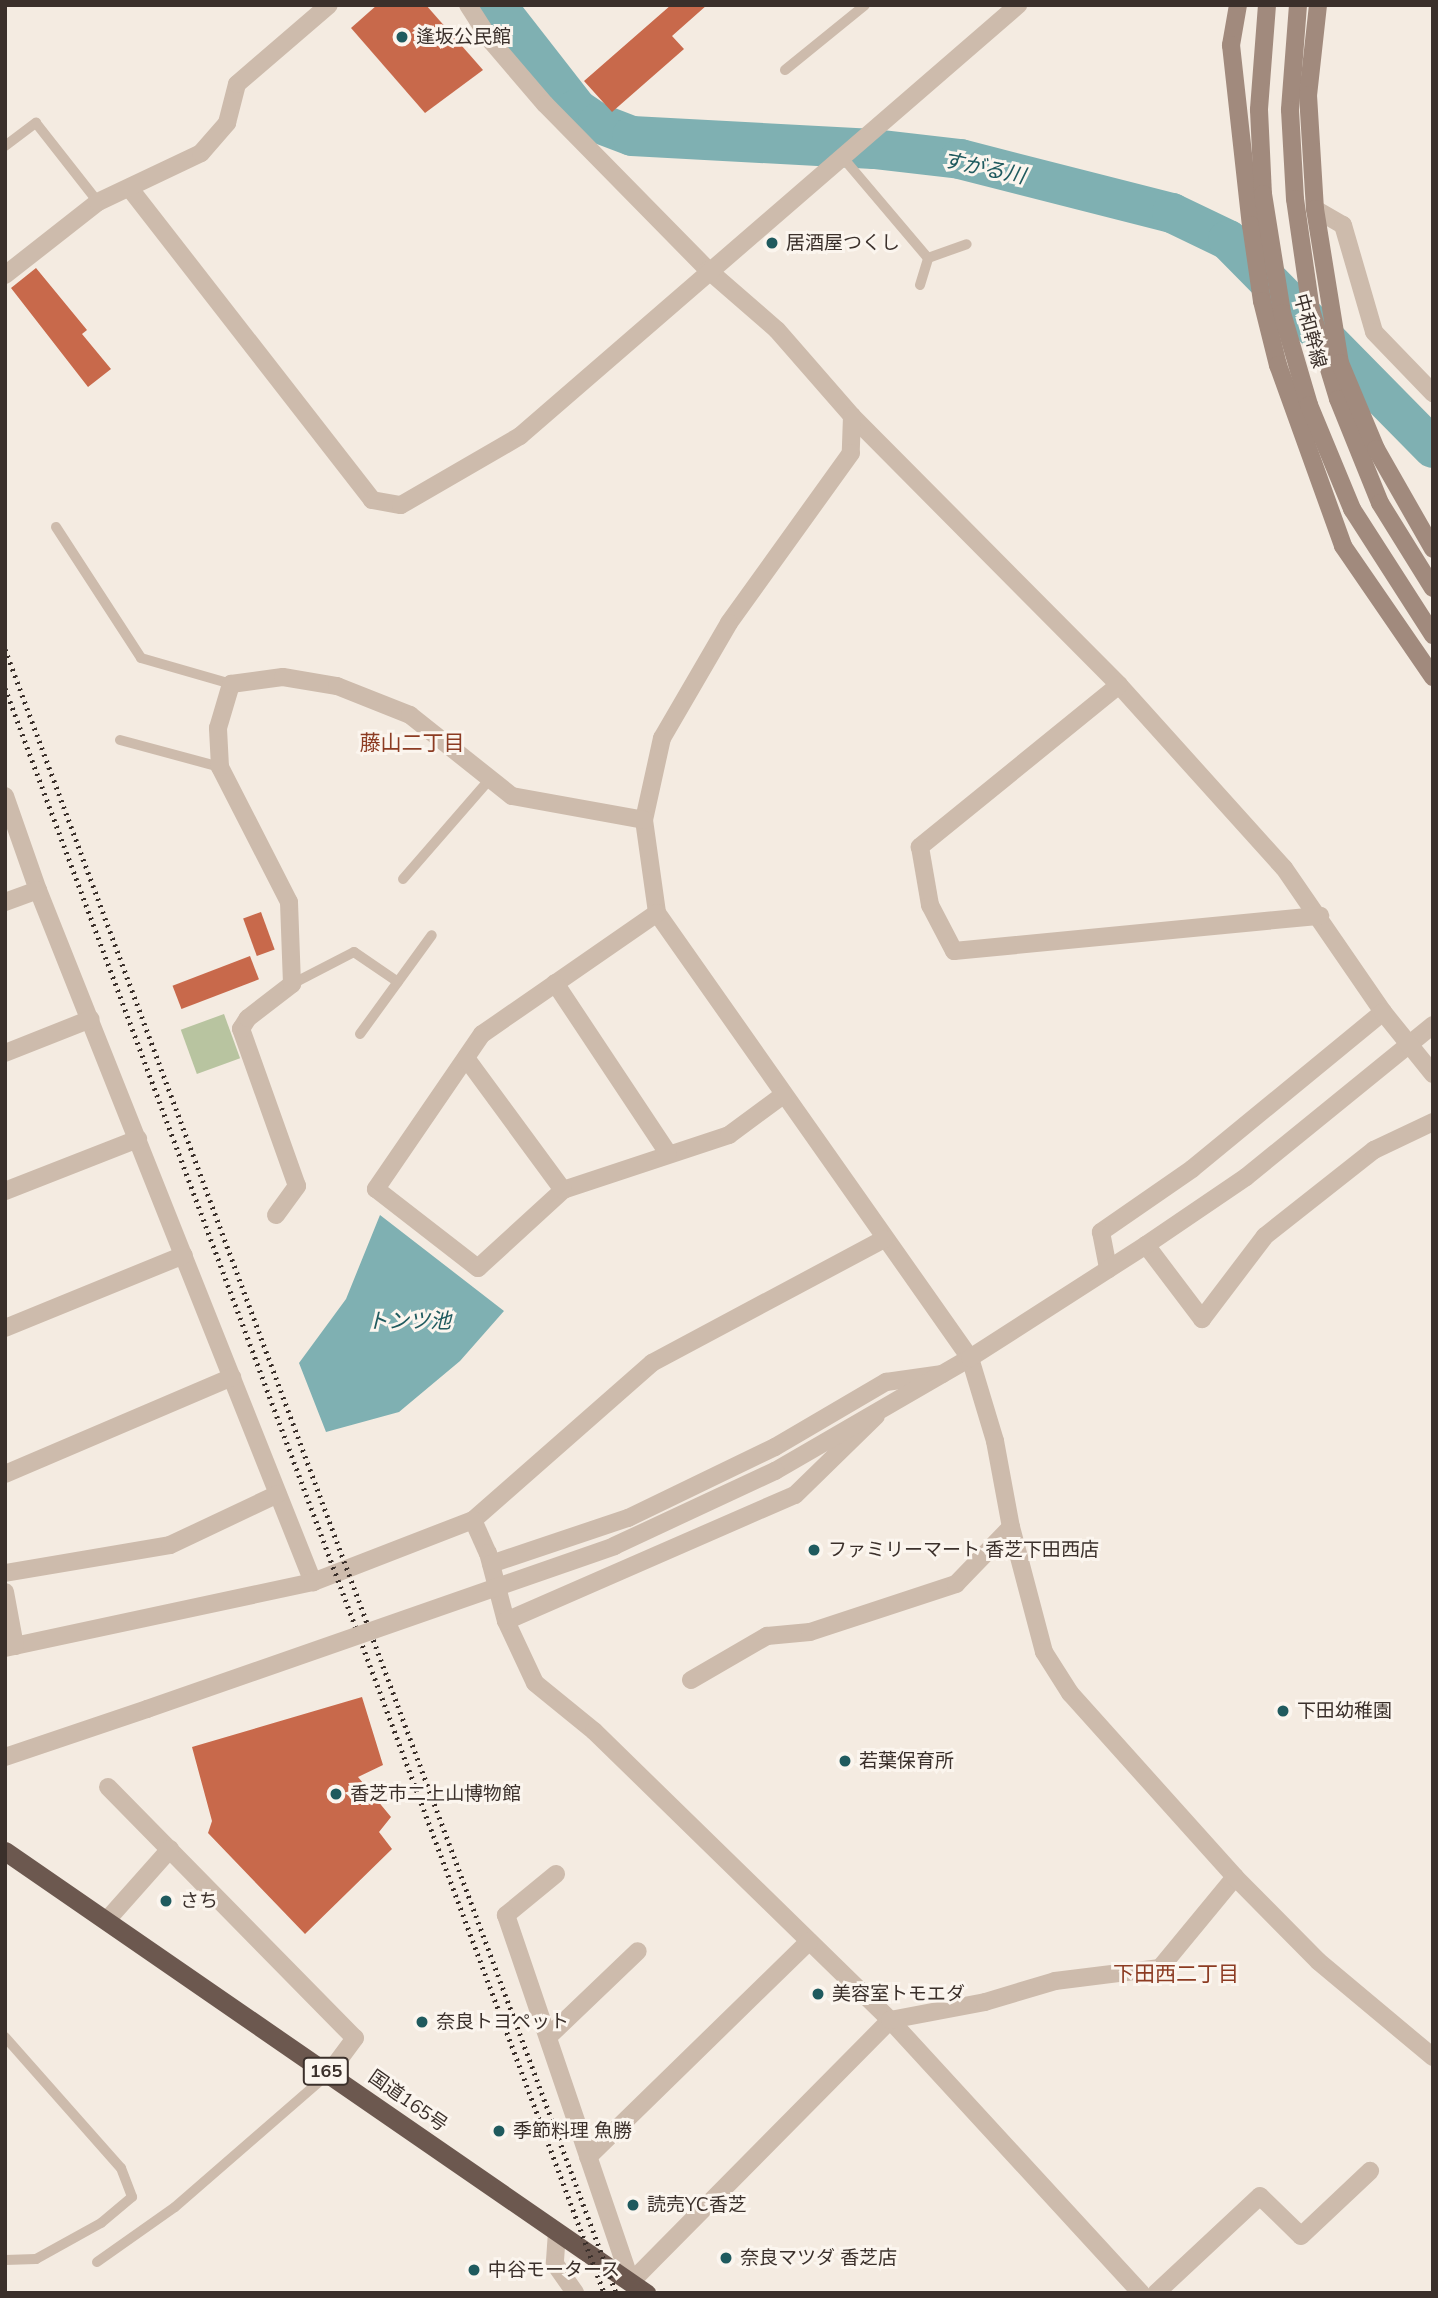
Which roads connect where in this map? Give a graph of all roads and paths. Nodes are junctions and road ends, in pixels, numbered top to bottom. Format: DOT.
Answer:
graph roads {
  1 [pos="329,5"];
  2 [pos="468,5"];
  3 [pos="864,5"];
  4 [pos="1018,5"];
  5 [pos="1238,5"];
  6 [pos="1268,5"];
  7 [pos="1298,5"];
  8 [pos="1318,5"];
  9 [pos="785,70"];
  10 [pos="5,146"];
  11 [pos="844,159"];
  12 [pos="131,190"];
  13 [pos="98,202"];
  14 [pos="1315,209"];
  15 [pos="967,244"];
  16 [pos="928,258"];
  17 [pos="709,270"];
  18 [pos="5,275"];
  19 [pos="920,285"];
  20 [pos="1433,393"];
  21 [pos="852,415"];
  22 [pos="56,527"];
  23 [pos="1433,549"];
  24 [pos="1433,588"];
  25 [pos="1433,635"];
  26 [pos="1433,677"];
  27 [pos="231,684"];
  28 [pos="1119,685"];
  29 [pos="120,740"];
  30 [pos="220,767"];
  31 [pos="489,780"];
  32 [pos="5,796"];
  33 [pos="644,820"];
  34 [pos="9,821"];
  35 [pos="403,879"];
  36 [pos="38,890"];
  37 [pos="5,902"];
  38 [pos="657,913"];
  39 [pos="1320,916"];
  40 [pos="432,934"];
  41 [pos="398,982"];
  42 [pos="555,983"];
  43 [pos="292,984"];
  44 [pos="1383,1012"];
  45 [pos="91,1019"];
  46 [pos="1433,1025"];
  47 [pos="360,1034"];
  48 [pos="5,1053"];
  49 [pos="466,1058"];
  50 [pos="1433,1074"];
  51 [pos="783,1095"];
  52 [pos="1433,1122"];
  53 [pos="138,1139"];
  54 [pos="668,1153"];
  55 [pos="563,1190"];
  56 [pos="5,1191"];
  57 [pos="276,1215"];
  58 [pos="884,1238"];
  59 [pos="1146,1245"];
  60 [pos="184,1255"];
  61 [pos="1108,1269"];
  62 [pos="5,1328"];
  63 [pos="970,1358"];
  64 [pos="943,1374"];
  65 [pos="232,1377"];
  66 [pos="883,1409"];
  67 [pos="5,1474"];
  68 [pos="278,1494"];
  69 [pos="472,1520"];
  70 [pos="1011,1527"];
  71 [pos="491,1564"];
  72 [pos="5,1573"];
  73 [pos="313,1582"];
  74 [pos="5,1592"];
  75 [pos="506,1621"];
  76 [pos="10,1647"];
  77 [pos="691,1680"];
  78 [pos="5,1757"];
  79 [pos="108,1787"];
  80 [pos="170,1849"];
  81 [pos="5,1852"];
  82 [pos="556,1874"];
  83 [pos="1234,1877"];
  84 [pos="107,1920"];
  85 [pos="809,1941"];
  86 [pos="638,1951"];
  87 [pos="890,2020"];
  88 [pos="5,2037"];
  89 [pos="548,2037"];
  90 [pos="1433,2057"];
  91 [pos="328,2073"];
  92 [pos="588,2157"];
  93 [pos="1370,2171"];
  94 [pos="557,2232"];
  95 [pos="5,2260"];
  96 [pos="96,2262"];
  97 [pos="638,2287"];
  98 [pos="575,2293"];
  99 [pos="1141,2293"];
  100 [pos="1156,2293"];
  1 -- 12 [label="street"];
  2 -- 17 [label="street"];
  3 -- 9 [label="lane"];
  4 -- 11 [label="street"];
  5 -- 26 [label="main road"];
  6 -- 25 [label="main road, 中和幹線"];
  7 -- 24 [label="main road, 中和幹線"];
  8 -- 14 [label="main road"];
  10 -- 13 [label="lane"];
  11 -- 16 [label="lane"];
  11 -- 17 [label="street"];
  12 -- 13 [label="street"];
  12 -- 17 [label="street"];
  13 -- 18 [label="street"];
  14 -- 20 [label="street"];
  14 -- 23 [label="main road"];
  15 -- 16 [label="lane"];
  16 -- 19 [label="lane"];
  17 -- 21 [label="street"];
  21 -- 28 [label="street"];
  21 -- 33 [label="street"];
  22 -- 27 [label="lane"];
  27 -- 30 [label="street"];
  27 -- 31 [label="street"];
  28 -- 39 [label="street"];
  28 -- 39 [label="street"];
  29 -- 30 [label="lane"];
  30 -- 43 [label="street"];
  31 -- 33 [label="street"];
  31 -- 35 [label="lane"];
  32 -- 34 [label="street"];
  33 -- 38 [label="street"];
  34 -- 36 [label="street"];
  36 -- 37 [label="street"];
  36 -- 45 [label="street"];
  38 -- 42 [label="street"];
  38 -- 51 [label="street"];
  39 -- 44 [label="street"];
  40 -- 41 [label="lane"];
  41 -- 43 [label="lane"];
  41 -- 47 [label="lane"];
  42 -- 49 [label="street"];
  42 -- 54 [label="street"];
  43 -- 57 [label="street"];
  44 -- 50 [label="street, bridge"];
  44 -- 61 [label="street"];
  45 -- 48 [label="street"];
  45 -- 53 [label="street"];
  46 -- 59 [label="street"];
  49 -- 55 [label="street"];
  49 -- 55 [label="street"];
  51 -- 54 [label="street"];
  51 -- 58 [label="street"];
  52 -- 59 [label="street"];
  53 -- 56 [label="street"];
  53 -- 60 [label="street"];
  54 -- 55 [label="street"];
  58 -- 63 [label="street"];
  58 -- 69 [label="street"];
  59 -- 61 [label="street"];
  60 -- 62 [label="street"];
  60 -- 65 [label="street"];
  61 -- 63 [label="street"];
  63 -- 64 [label="street"];
  63 -- 70 [label="street"];
  64 -- 66 [label="street"];
  64 -- 71 [label="street"];
  65 -- 67 [label="street"];
  65 -- 68 [label="street"];
  66 -- 75 [label="street"];
  66 -- 78 [label="street, bridge"];
  68 -- 72 [label="street"];
  68 -- 73 [label="street"];
  69 -- 71 [label="street"];
  69 -- 73 [label="street"];
  70 -- 77 [label="street"];
  70 -- 83 [label="street"];
  71 -- 75 [label="street"];
  73 -- 76 [label="street"];
  74 -- 76 [label="street"];
  75 -- 85 [label="street"];
  79 -- 80 [label="street"];
  80 -- 84 [label="street"];
  80 -- 91 [label="street"];
  81 -- 84 [label="highway, 国道165号 / 165"];
  82 -- 89 [label="street"];
  83 -- 87 [label="street"];
  83 -- 90 [label="street"];
  84 -- 91 [label="highway, 国道165号 / 165"];
  85 -- 87 [label="street"];
  85 -- 92 [label="street"];
  86 -- 89 [label="street"];
  87 -- 97 [label="street"];
  87 -- 99 [label="street"];
  88 -- 95 [label="lane"];
  89 -- 92 [label="street"];
  91 -- 94 [label="highway, 国道165号 / 165"];
  91 -- 96 [label="lane"];
  92 -- 97 [label="street"];
  93 -- 100 [label="street"];
  94 -- 97 [label="highway, 国道165号 / 165"];
  94 -- 98 [label="street"];
}
